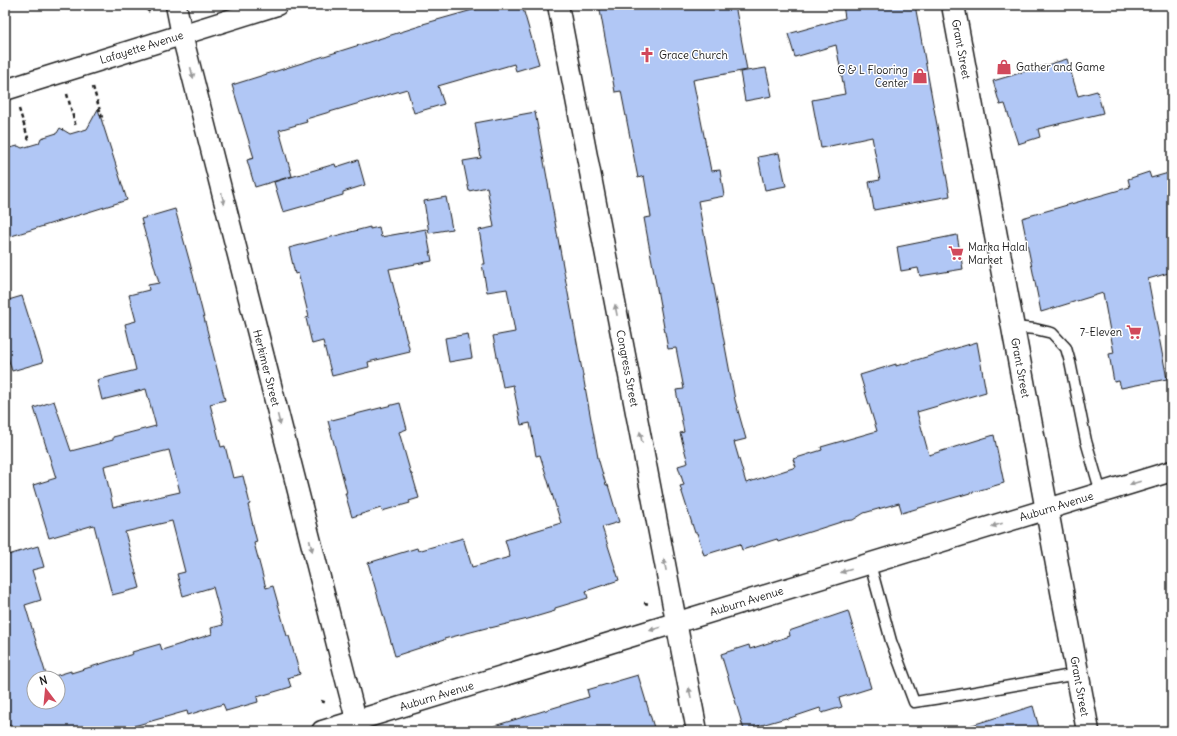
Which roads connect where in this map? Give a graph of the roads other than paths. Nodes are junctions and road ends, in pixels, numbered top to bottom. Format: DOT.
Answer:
graph roads {
  1 [pos="176,5"];
  2 [pos="277,5"];
  3 [pos="558,5"];
  4 [pos="953,5"];
  5 [pos="182,35"];
  6 [pos="5,90"];
  7 [pos="1014,327"];
  8 [pos="1172,471"];
  9 [pos="1101,493"];
  10 [pos="1046,510"];
  11 [pos="870,564"];
  12 [pos="676,623"];
  13 [pos="1077,674"];
  14 [pos="357,726"];
  15 [pos="322,731"];
  16 [pos="697,731"];
  17 [pos="1088,731"];
  1 -- 5 [label="street, Herkimer Street"];
  2 -- 5 [label="street, Lafayette Avenue"];
  12 -- 3 [label="street, Congress Street, one-way"];
  4 -- 7 [label="street, Grant Street"];
  5 -- 6 [label="street, Lafayette Avenue"];
  5 -- 14 [label="street, Herkimer Street, one-way"];
  7 -- 9 [label="lane"];
  7 -- 10 [label="street, Grant Street"];
  8 -- 9 [label="street, Auburn Avenue, one-way"];
  9 -- 10 [label="street, Auburn Avenue"];
  10 -- 11 [label="street, Auburn Avenue, one-way"];
  10 -- 13 [label="street, Grant Street"];
  11 -- 12 [label="street, Auburn Avenue, one-way"];
  11 -- 13 [label="lane"];
  12 -- 14 [label="street, Auburn Avenue, one-way"];
  16 -- 12 [label="street, Congress Street, one-way"];
  13 -- 17 [label="street, Grant Street"];
  14 -- 15 [label="street, Auburn Avenue"];
}
